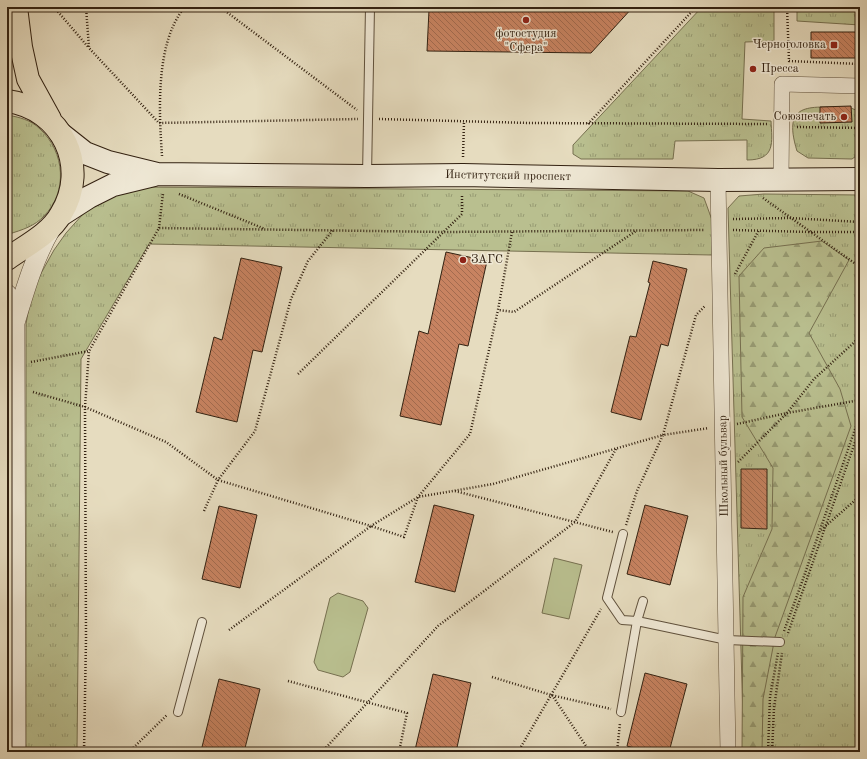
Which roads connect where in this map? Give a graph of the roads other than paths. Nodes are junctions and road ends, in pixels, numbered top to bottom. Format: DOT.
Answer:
graph roads {
  1 [pos="16,7"];
  2 [pos="370,7"];
  3 [pos="860,86"];
  4 [pos="7,101"];
  5 [pos="57,129"];
  6 [pos="161,173"];
  7 [pos="367,176"];
  8 [pos="781,179"];
  9 [pos="860,179"];
  10 [pos="718,180"];
  11 [pos="51,226"];
  12 [pos="7,248"];
  13 [pos="7,259"];
  14 [pos="7,294"];
  15 [pos="15,324"];
  16 [pos="623,534"];
  17 [pos="643,601"];
  18 [pos="637,621"];
  19 [pos="202,622"];
  20 [pos="727,640"];
  21 [pos="783,640"];
  22 [pos="178,712"];
  23 [pos="621,712"];
  24 [pos="16,752"];
  25 [pos="728,752"];
  1 -- 5 [label="main road"];
  2 -- 7 [label="lane"];
  3 -- 8 [label="street"];
  4 -- 5 [label="main road"];
  5 -- 6 [label="main road"];
  5 -- 11 [label="main road"];
  6 -- 7 [label="main road, Институтский проспект"];
  6 -- 11 [label="main road"];
  7 -- 10 [label="main road, Институтский проспект"];
  8 -- 9 [label="main road, Институтский проспект"];
  8 -- 10 [label="main road, Институтский проспект"];
  10 -- 20 [label="street, Школьный бульвар"];
  11 -- 12 [label="main road"];
  11 -- 13 [label="main road"];
  11 -- 15 [label="street"];
  14 -- 15 [label="street"];
  15 -- 24 [label="street"];
  16 -- 18 [label="lane"];
  17 -- 18 [label="lane"];
  18 -- 20 [label="lane"];
  18 -- 23 [label="lane"];
  19 -- 22 [label="lane"];
  20 -- 21 [label="lane"];
  20 -- 25 [label="street, Школьный бульвар"];
}
